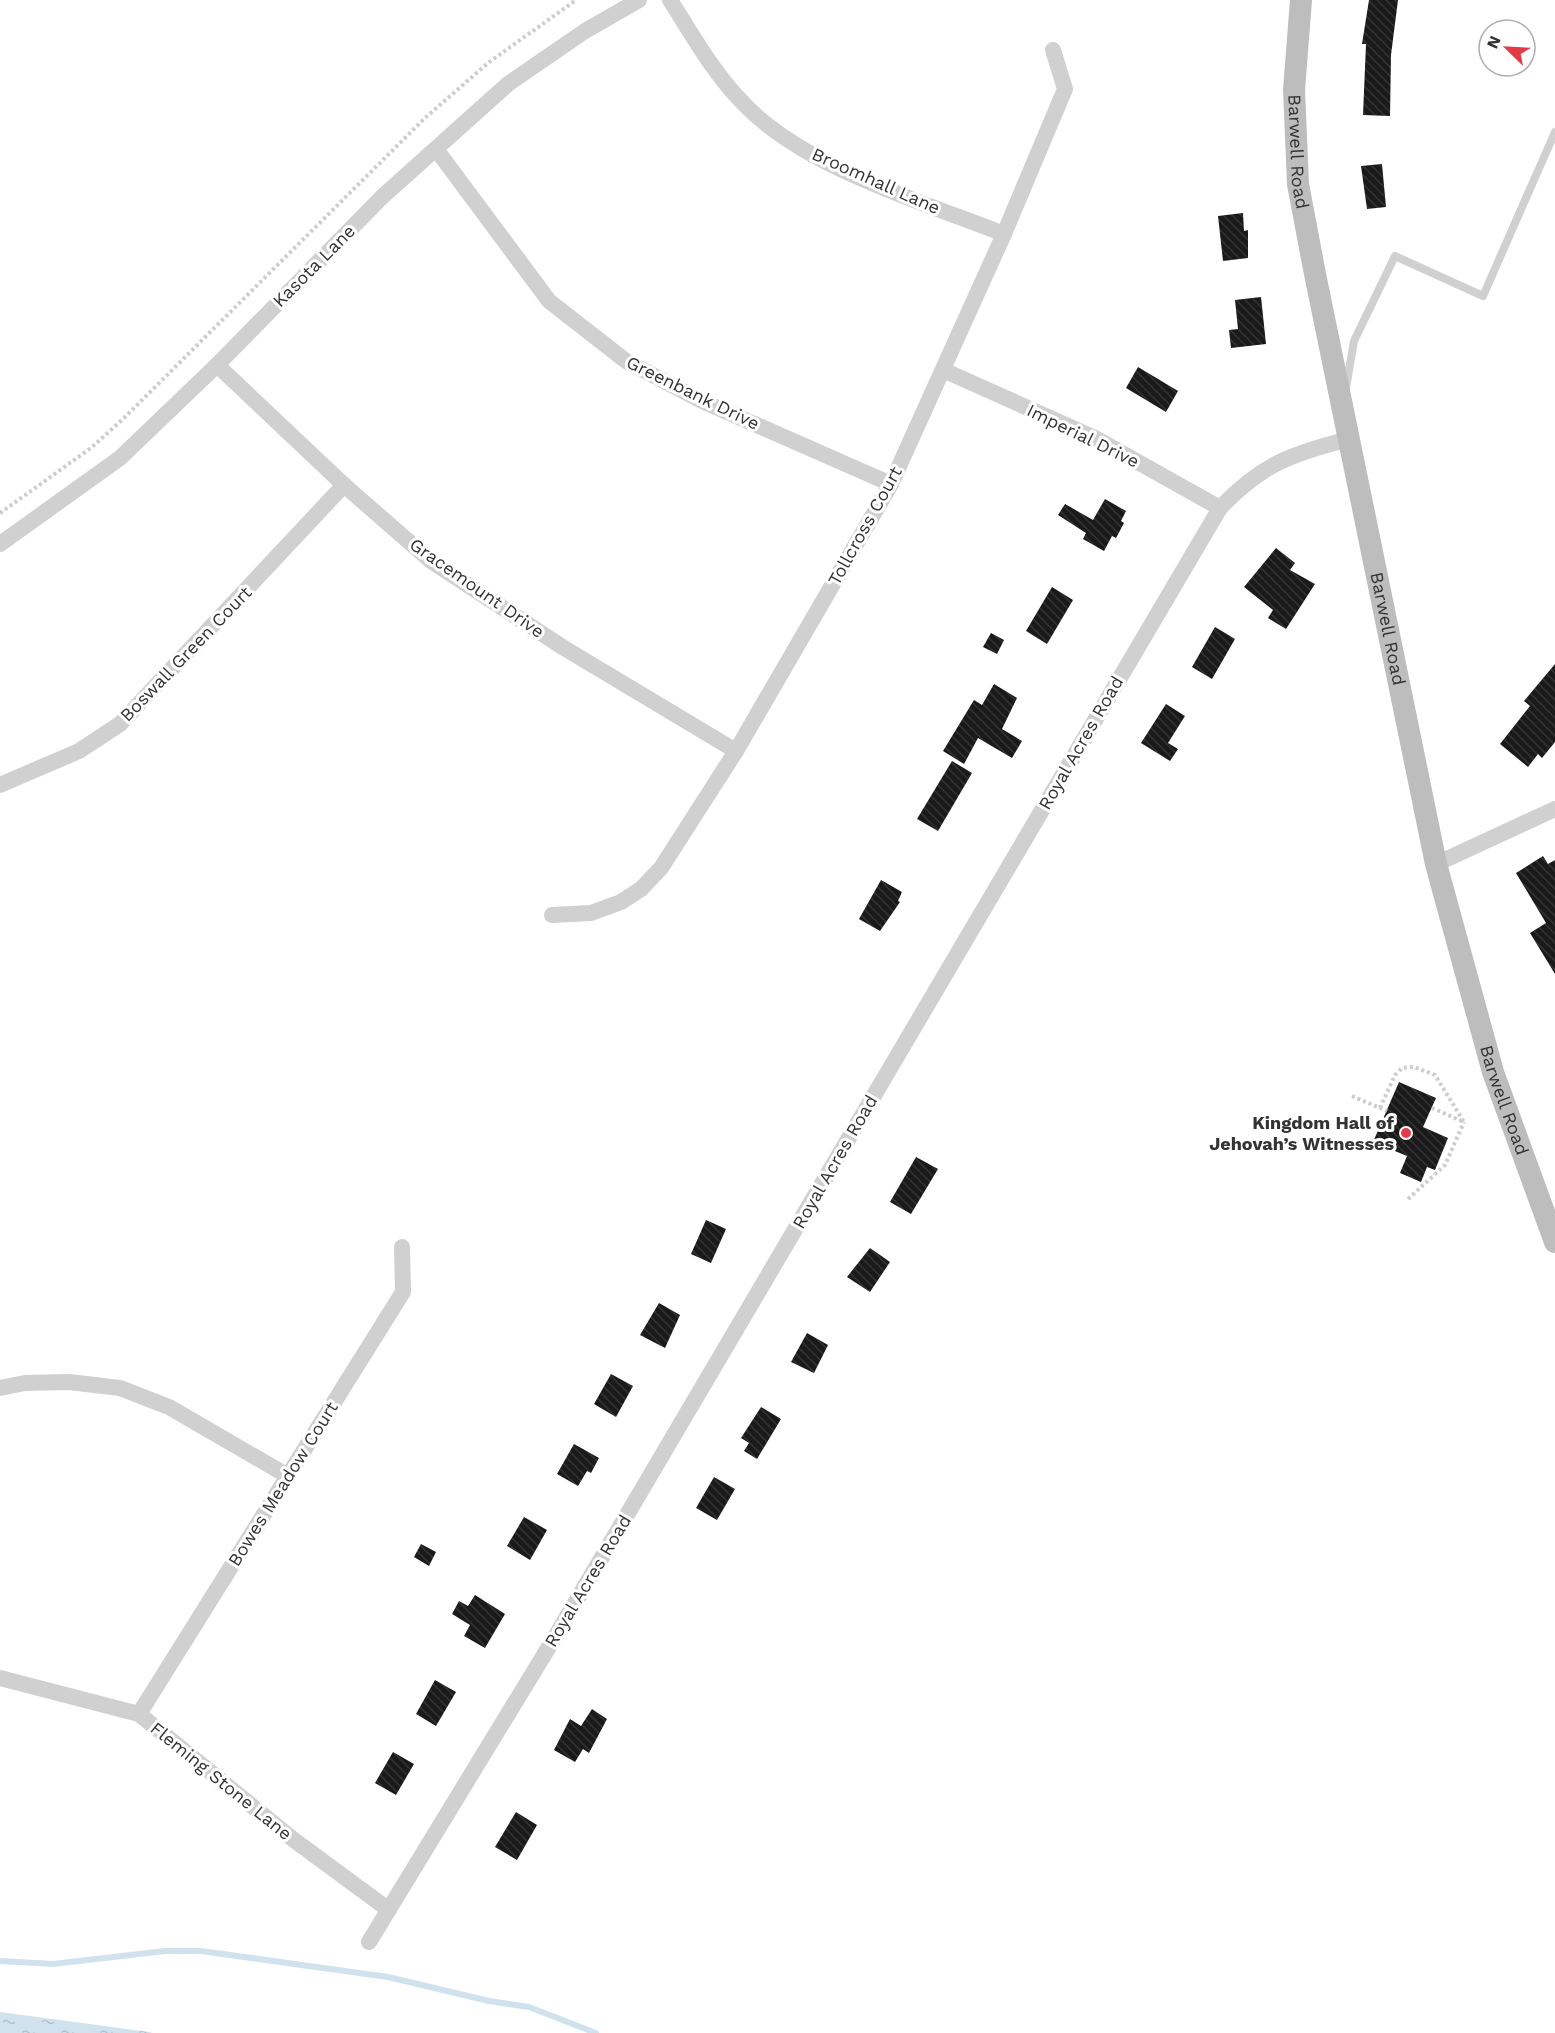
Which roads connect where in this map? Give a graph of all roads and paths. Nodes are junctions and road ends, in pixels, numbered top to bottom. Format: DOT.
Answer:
graph roads {
  1 [pos="576,0"];
  2 [pos="639,0"];
  3 [pos="670,0"];
  4 [pos="1301,0"];
  5 [pos="1053,50"];
  6 [pos="1555,132"];
  7 [pos="436,149"];
  8 [pos="1004,234"];
  9 [pos="218,365"];
  10 [pos="943,370"];
  11 [pos="1343,406"];
  12 [pos="1349,440"];
  13 [pos="891,484"];
  14 [pos="344,485"];
  15 [pos="1220,508"];
  16 [pos="0,513"];
  17 [pos="0,544"];
  18 [pos="736,751"];
  19 [pos="0,785"];
  20 [pos="1555,810"];
  21 [pos="1436,864"];
  22 [pos="552,915"];
  23 [pos="1352,1096"];
  24 [pos="1380,1108"];
  25 [pos="1432,1108"];
  26 [pos="1387,1111"];
  27 [pos="1464,1122"];
  28 [pos="1408,1198"];
  29 [pos="1555,1242"];
  30 [pos="402,1247"];
  31 [pos="0,1388"];
  32 [pos="288,1476"];
  33 [pos="0,1678"];
  34 [pos="139,1714"];
  35 [pos="389,1910"];
  36 [pos="369,1942"];
  1 -- 16 [label="path"];
  2 -- 7 [label="street, Kasota Lane"];
  3 -- 8 [label="street, Broomhall Lane"];
  4 -- 11 [label="street, Barwell Road"];
  5 -- 8 [label="street, Tollcross Court"];
  6 -- 11 [label="lane"];
  7 -- 9 [label="street, Kasota Lane"];
  7 -- 13 [label="street, Greenbank Drive"];
  8 -- 10 [label="street, Tollcross Court"];
  9 -- 14 [label="street, Gracemount Drive"];
  9 -- 17 [label="street, Kasota Lane"];
  10 -- 13 [label="street, Tollcross Court"];
  10 -- 15 [label="street, Imperial Drive"];
  11 -- 12 [label="street, Barwell Road"];
  12 -- 15 [label="street, Royal Acres Road"];
  12 -- 21 [label="street, Barwell Road"];
  13 -- 18 [label="street, Tollcross Court"];
  14 -- 18 [label="street, Gracemount Drive"];
  14 -- 19 [label="street, Boswall Green Court"];
  15 -- 35 [label="street, Royal Acres Road"];
  18 -- 22 [label="street, Tollcross Court"];
  20 -- 21 [label="street"];
  21 -- 29 [label="street, Barwell Road"];
  23 -- 24 [label="path"];
  24 -- 26 [label="path"];
  24 -- 27 [label="path"];
  25 -- 27 [label="path"];
  27 -- 28 [label="path"];
  30 -- 32 [label="street, Bowes Meadow Court"];
  31 -- 32 [label="street"];
  32 -- 34 [label="street, Bowes Meadow Court"];
  33 -- 34 [label="street, Fleming Stone Lane"];
  34 -- 35 [label="street, Fleming Stone Lane"];
  35 -- 36 [label="street, Royal Acres Road"];
}
